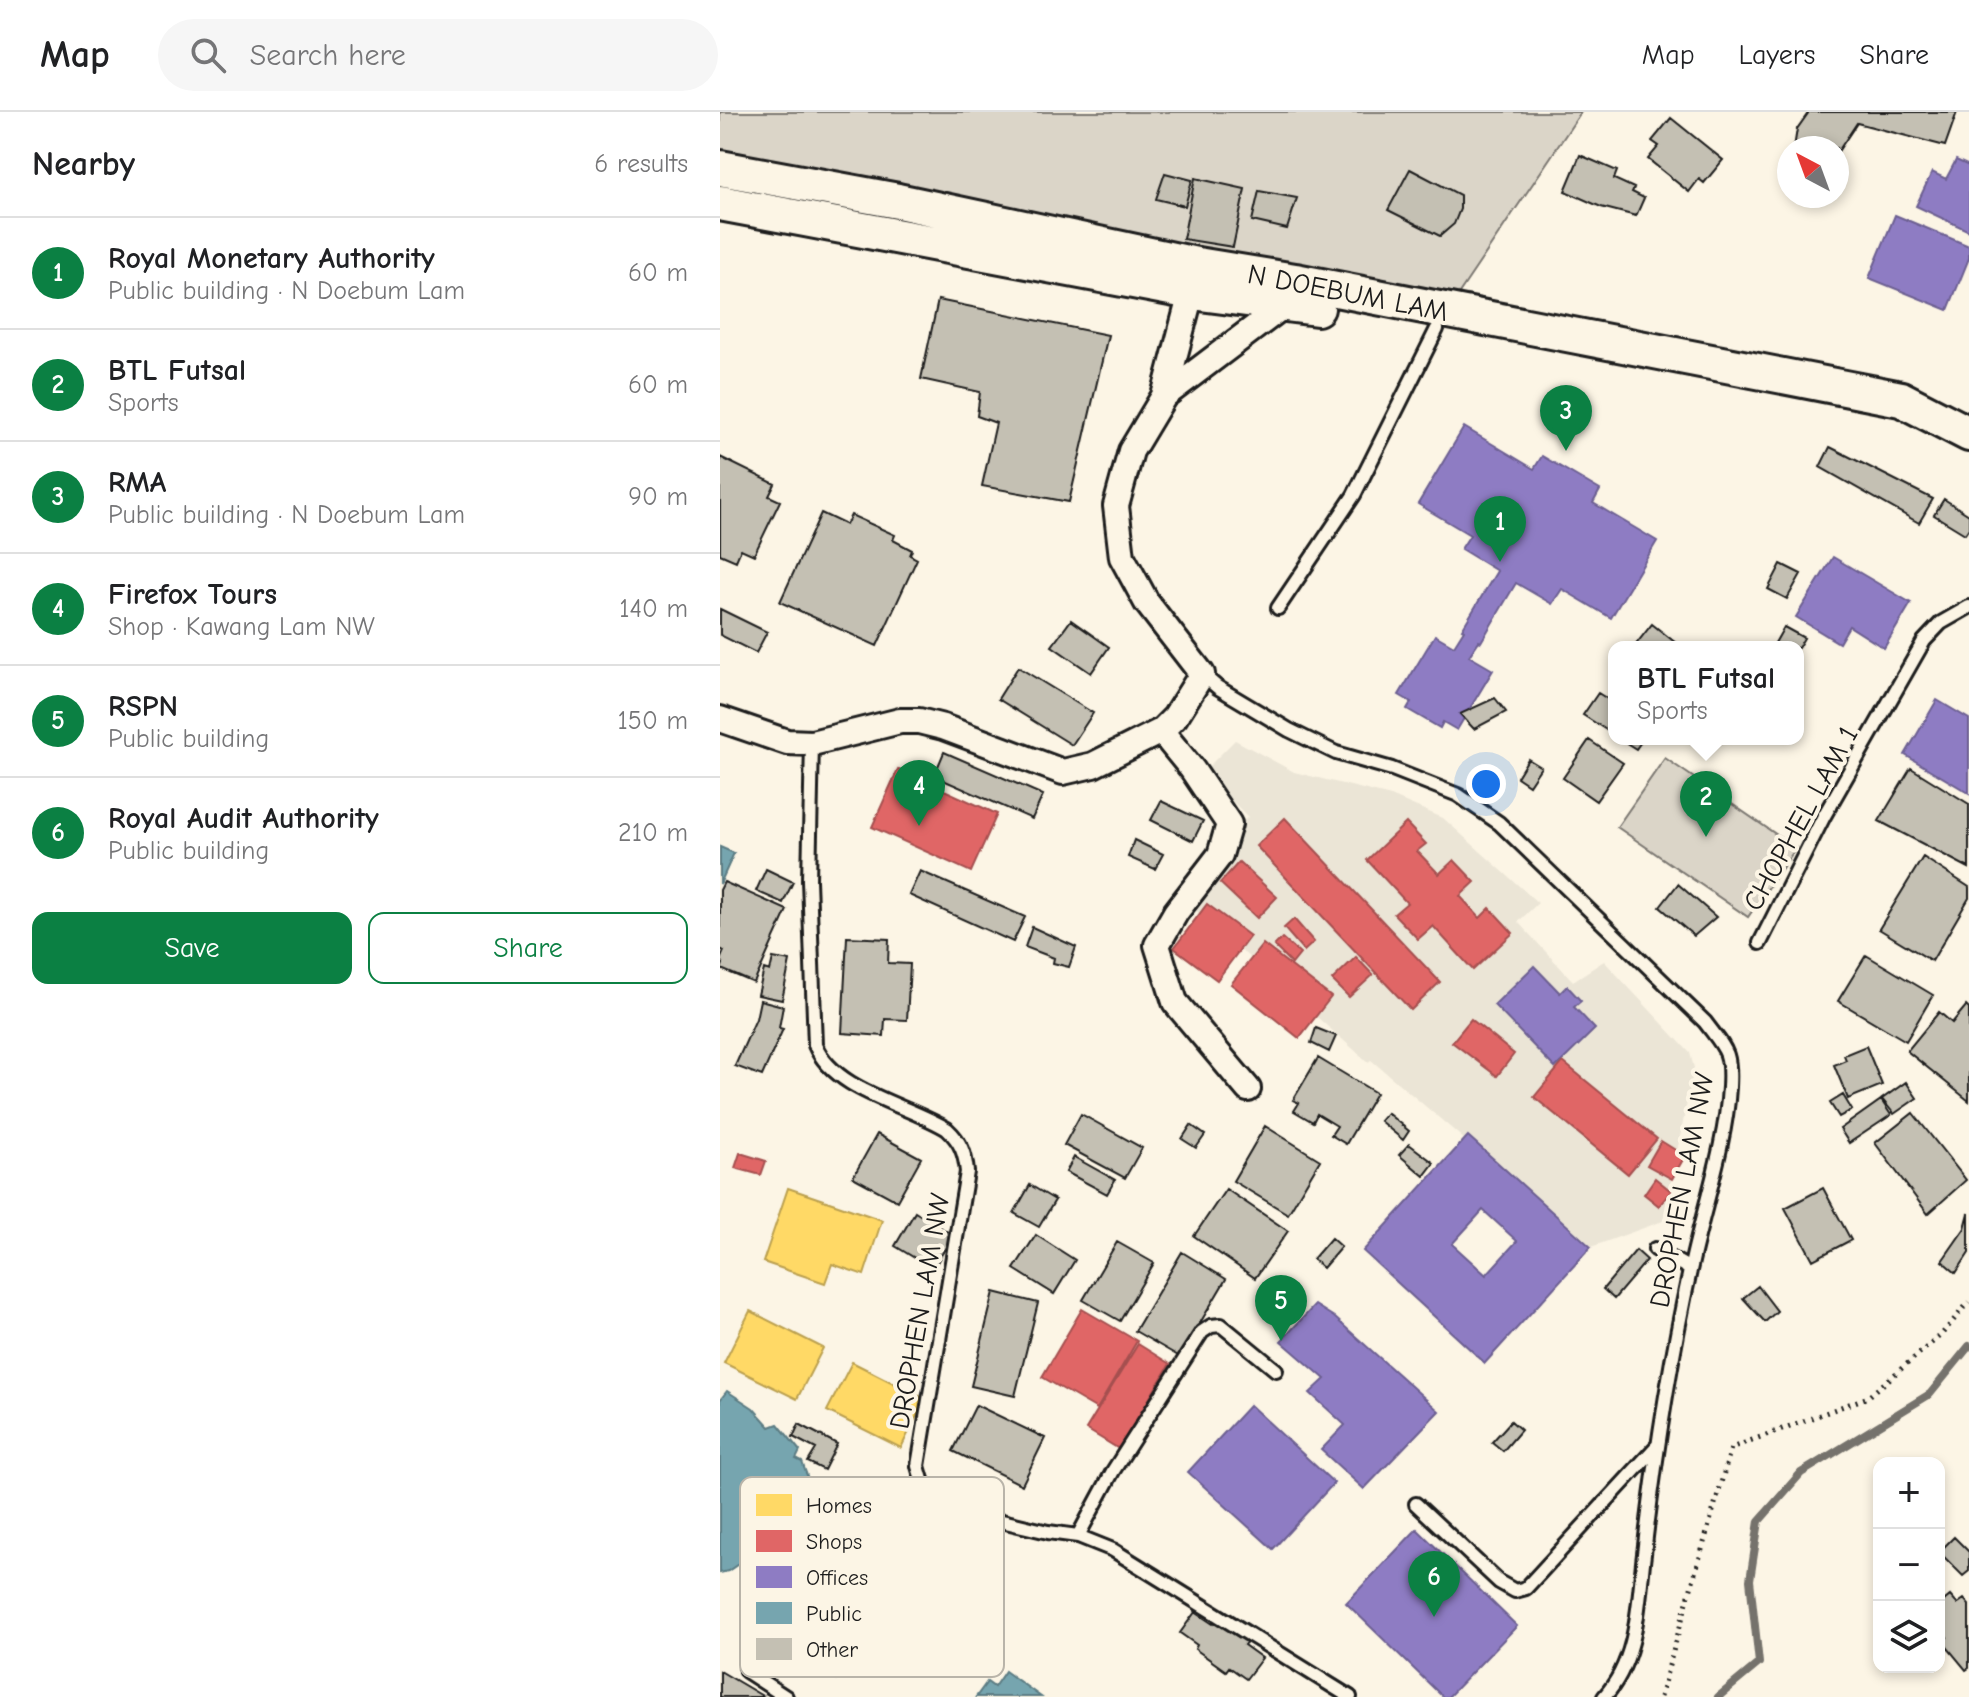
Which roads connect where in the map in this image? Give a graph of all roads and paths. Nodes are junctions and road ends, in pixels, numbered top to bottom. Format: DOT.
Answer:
graph roads {
  1 [pos="720,168"];
  2 [pos="720,203"];
  3 [pos="1195,278"];
  4 [pos="1291,292"];
  5 [pos="1437,329"];
  6 [pos="1164,396"];
  7 [pos="1969,434"];
  8 [pos="1969,459"];
  9 [pos="1969,607"];
  10 [pos="1278,608"];
  11 [pos="1202,674"];
  12 [pos="720,719"];
  13 [pos="1161,731"];
  14 [pos="812,743"];
  15 [pos="1760,943"];
  16 [pos="1248,1089"];
  17 [pos="1655,1249"];
  18 [pos="1690,1269"];
  19 [pos="1969,1302"];
  20 [pos="1276,1370"];
  21 [pos="1657,1446"];
  22 [pos="921,1477"];
  23 [pos="1416,1504"];
  24 [pos="1004,1522"];
  25 [pos="1078,1536"];
  26 [pos="755,1677"];
  27 [pos="786,1697"];
  28 [pos="1350,1697"];
  29 [pos="1604,1697"];
  30 [pos="1660,1697"];
  1 -- 3 [label="main road, N DOEBUM LAM"];
  2 -- 3 [label="main road, N DOEBUM LAM"];
  3 -- 4 [label="main road, N DOEBUM LAM"];
  3 -- 6 [label="street"];
  4 -- 5 [label="main road, N DOEBUM LAM"];
  4 -- 6 [label="street"];
  4 -- 7 [label="main road, N DOEBUM LAM"];
  5 -- 8 [label="main road, N DOEBUM LAM"];
  5 -- 10 [label="lane"];
  6 -- 11 [label="street"];
  9 -- 15 [label="lane, CHOPHEL LAM 1"];
  11 -- 13 [label="street"];
  11 -- 18 [label="lane, DROPHEN LAM NW"];
  12 -- 14 [label="street"];
  13 -- 14 [label="street"];
  13 -- 16 [label="street"];
  14 -- 22 [label="lane, DROPHEN LAM NW"];
  17 -- 18 [label="lane"];
  18 -- 21 [label="lane, DROPHEN LAM NW"];
  19 -- 30 [label="path"];
  20 -- 25 [label="lane"];
  21 -- 23 [label="lane"];
  21 -- 29 [label="lane, DROPHEN LAM NW"];
  24 -- 25 [label="lane, DROPHEN LAM NW"];
  25 -- 28 [label="lane, DROPHEN LAM NW"];
  26 -- 27 [label="lane"];
}
